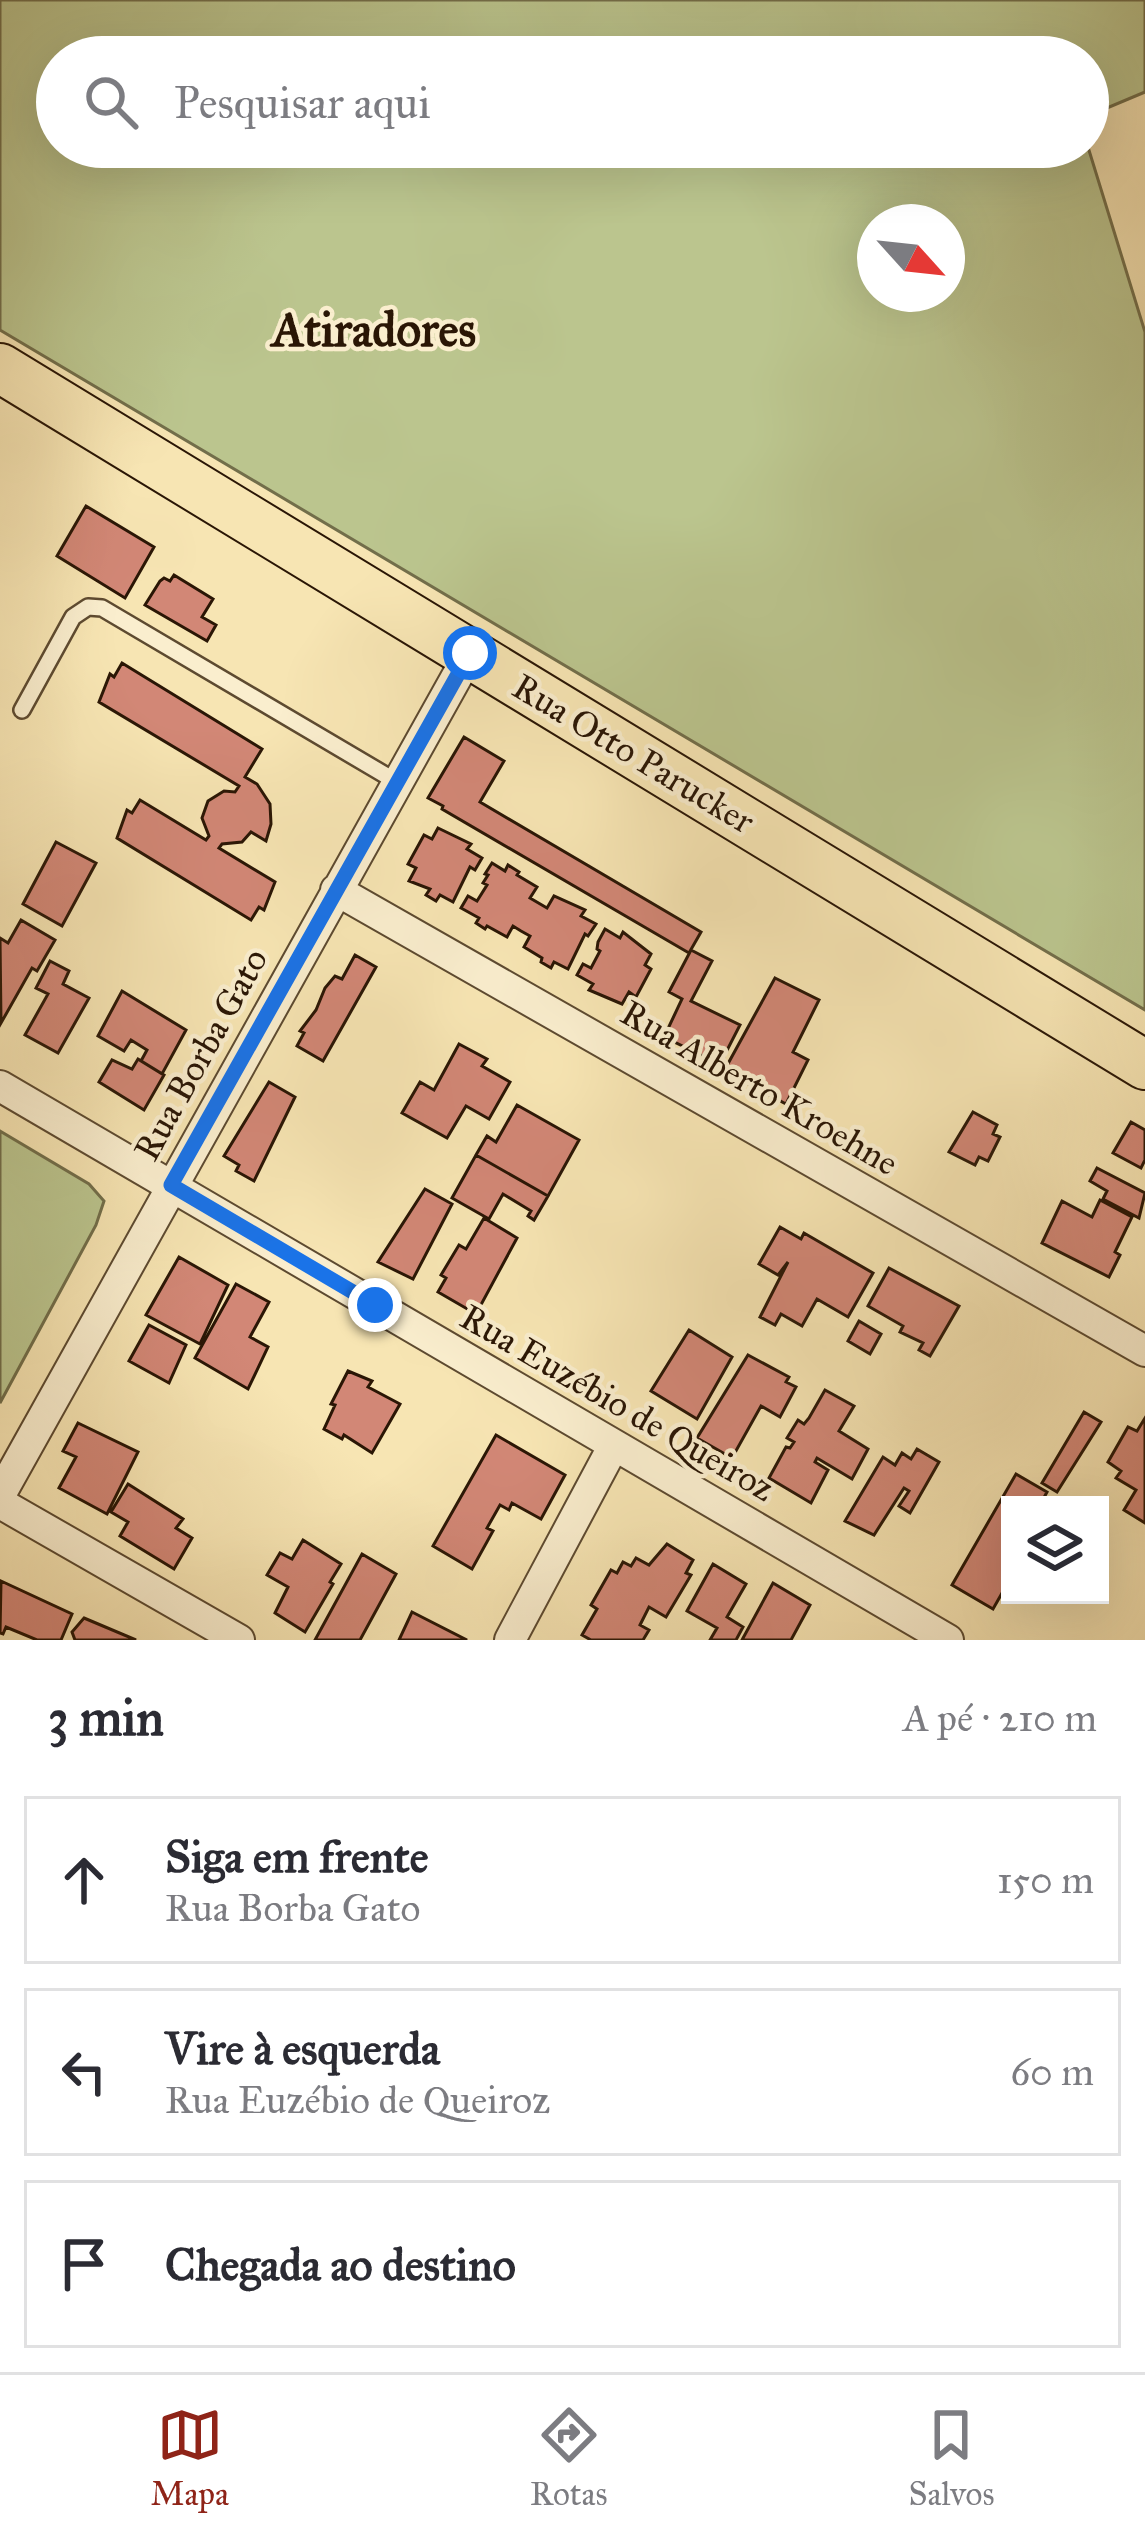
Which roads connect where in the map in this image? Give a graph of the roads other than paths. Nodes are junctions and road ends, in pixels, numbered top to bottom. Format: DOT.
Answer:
graph roads {
  1 [pos="0,368"];
  2 [pos="470,653"];
  3 [pos="22,710"];
  4 [pos="397,782"];
  5 [pos="336,890"];
  6 [pos="1145,1065"];
  7 [pos="0,1086"];
  8 [pos="171,1185"];
  9 [pos="1145,1351"];
  10 [pos="614,1445"];
  11 [pos="0,1499"];
  12 [pos="239,1640"];
  13 [pos="510,1640"];
  14 [pos="948,1640"];
  1 -- 2 [label="main road, Rua Otto Parucker"];
  2 -- 4 [label="street, Rua Borba Gato"];
  2 -- 6 [label="main road, Rua Otto Parucker"];
  3 -- 4 [label="lane"];
  4 -- 5 [label="street, Rua Borba Gato"];
  5 -- 8 [label="street, Rua Borba Gato"];
  5 -- 9 [label="street, Rua Alberto Kroehne"];
  7 -- 8 [label="street, Rua Euzébio de Queiroz"];
  8 -- 10 [label="street, Rua Euzébio de Queiroz"];
  8 -- 11 [label="street, Rua Borba Gato"];
  10 -- 13 [label="street"];
  10 -- 14 [label="street, Rua Euzébio de Queiroz"];
  11 -- 12 [label="street"];
}
